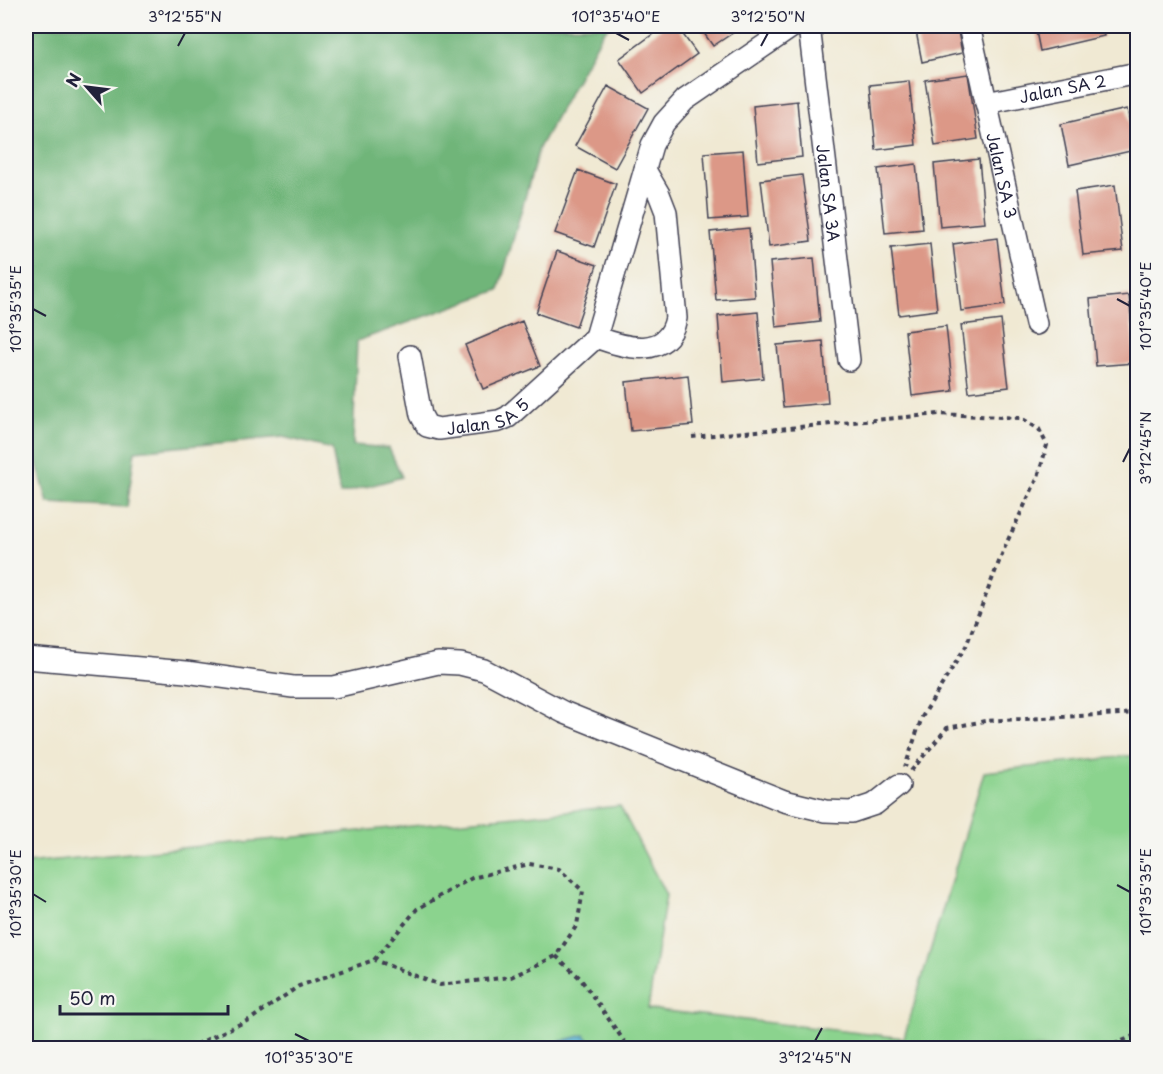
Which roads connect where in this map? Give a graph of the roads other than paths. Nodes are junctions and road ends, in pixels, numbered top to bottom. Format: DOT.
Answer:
graph roads {
  1 [pos="793,26"];
  2 [pos="809,26"];
  3 [pos="969,26"];
  4 [pos="1137,73"];
  5 [pos="986,103"];
  6 [pos="645,170"];
  7 [pos="1036,324"];
  8 [pos="596,337"];
  9 [pos="410,356"];
  10 [pos="849,360"];
  11 [pos="26,658"];
  12 [pos="899,785"];
  1 -- 6 [label="street"];
  2 -- 10 [label="street, Jalan SA 3A"];
  3 -- 5 [label="street, Jalan SA 3"];
  4 -- 5 [label="street, Jalan SA 2"];
  5 -- 7 [label="street, Jalan SA 3"];
  6 -- 8 [label="street"];
  6 -- 8 [label="street"];
  8 -- 9 [label="street, Jalan SA 5"];
  11 -- 12 [label="street"];
}
